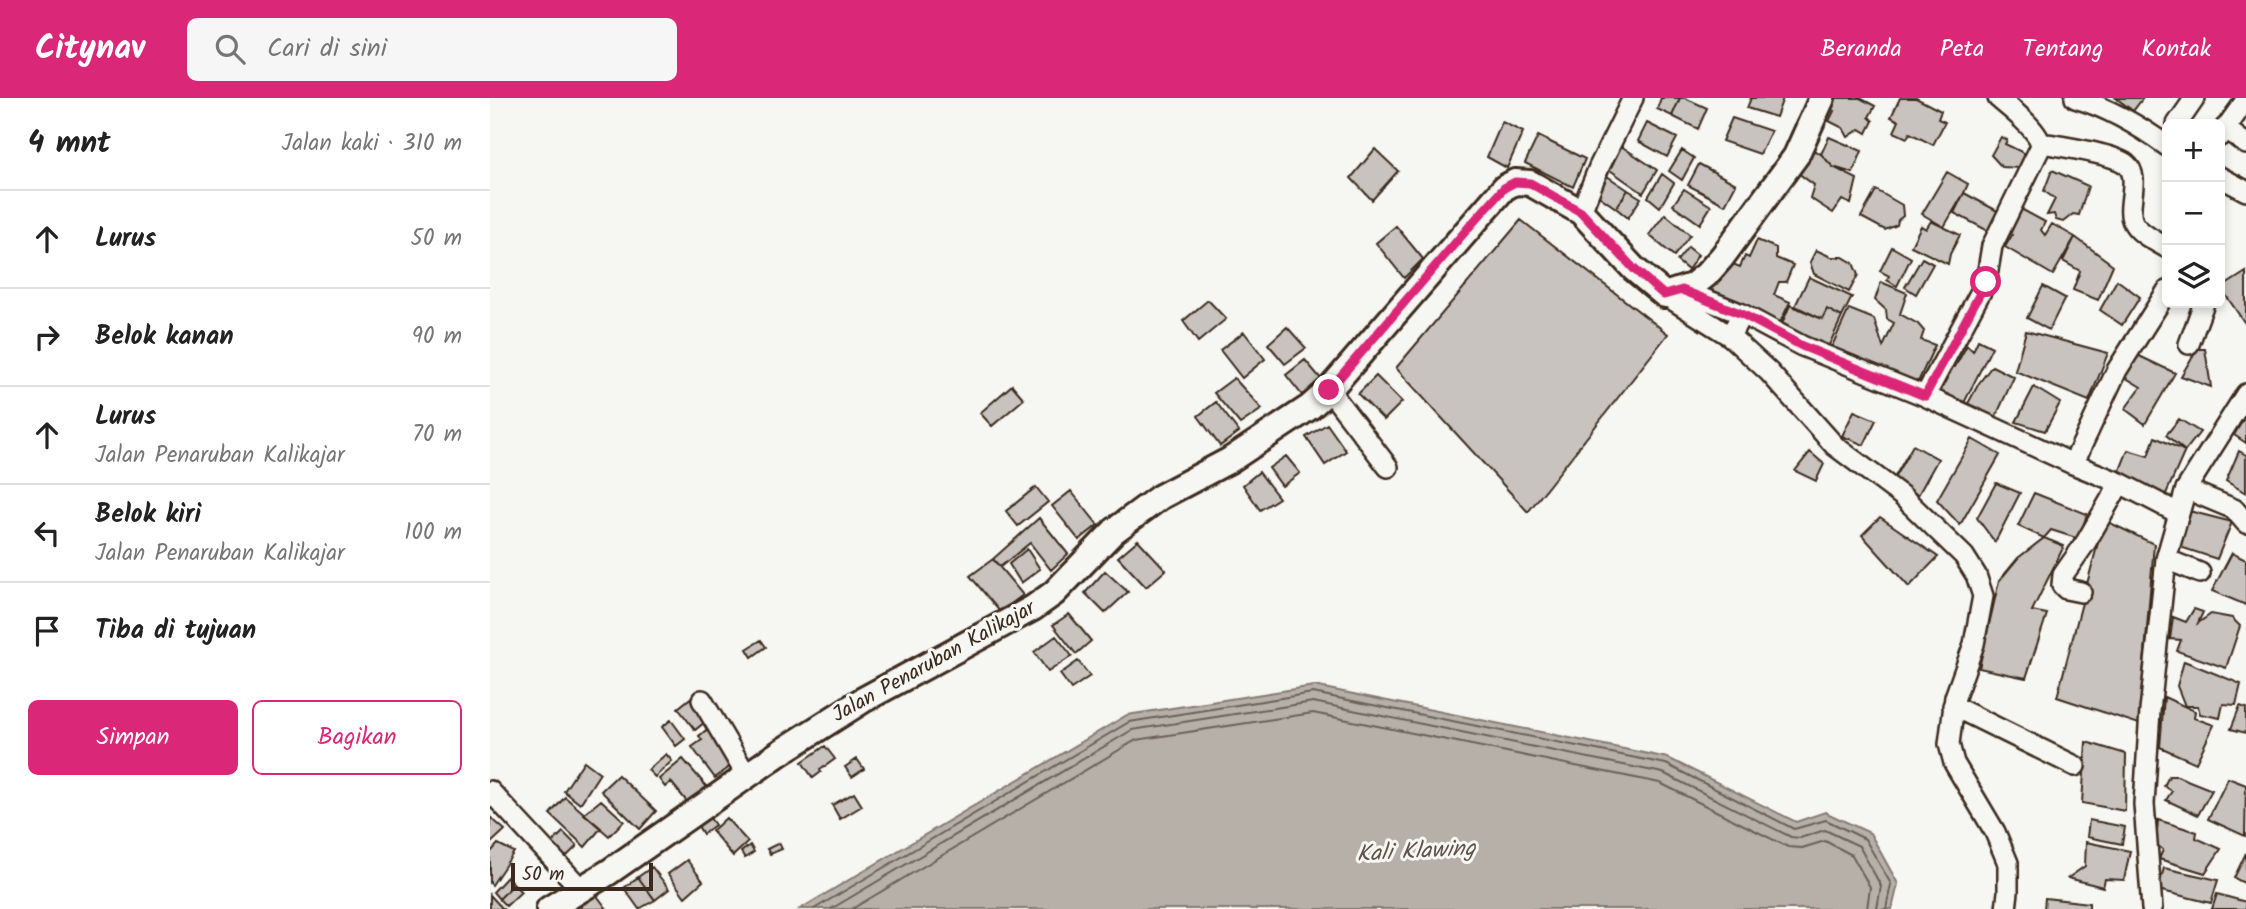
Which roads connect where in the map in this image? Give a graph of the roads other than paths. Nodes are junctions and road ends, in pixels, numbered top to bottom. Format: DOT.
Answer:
graph roads {
  1 [pos="1633,98"];
  2 [pos="1822,98"];
  3 [pos="1998,98"];
  4 [pos="2076,98"];
  5 [pos="2194,98"];
  6 [pos="2246,100"];
  7 [pos="2179,119"];
  8 [pos="2225,128"];
  9 [pos="2225,134"];
  10 [pos="2162,140"];
  11 [pos="2042,143"];
  12 [pos="2246,144"];
  13 [pos="2225,180"];
  14 [pos="2246,191"];
  15 [pos="1581,212"];
  16 [pos="2162,245"];
  17 [pos="1673,293"];
  18 [pos="2162,299"];
  19 [pos="2202,308"];
  20 [pos="1742,314"];
  21 [pos="1730,336"];
  22 [pos="2189,344"];
  23 [pos="1329,390"];
  24 [pos="1925,396"];
  25 [pos="2245,399"];
  26 [pos="2073,464"];
  27 [pos="1388,467"];
  28 [pos="2120,483"];
  29 [pos="2186,489"];
  30 [pos="2179,513"];
  31 [pos="2246,523"];
  32 [pos="2166,559"];
  33 [pos="2200,573"];
  34 [pos="2081,592"];
  35 [pos="702,700"];
  36 [pos="1953,706"];
  37 [pos="2075,766"];
  38 [pos="747,776"];
  39 [pos="490,791"];
  40 [pos="581,889"];
  41 [pos="549,909"];
  42 [pos="2006,909"];
  43 [pos="2152,909"];
  1 -- 15 [label="street"];
  2 -- 17 [label="street"];
  3 -- 11 [label="street"];
  4 -- 10 [label="street"];
  5 -- 7 [label="street"];
  6 -- 8 [label="street"];
  9 -- 12 [label="street"];
  11 -- 16 [label="street"];
  11 -- 24 [label="street"];
  13 -- 14 [label="street"];
  15 -- 17 [label="street, Jalan Penaruban Kalikajar"];
  15 -- 23 [label="street, Jalan Penaruban Kalikajar"];
  17 -- 20 [label="street"];
  17 -- 21 [label="street"];
  18 -- 26 [label="street"];
  19 -- 22 [label="street"];
  20 -- 21 [label="street"];
  20 -- 24 [label="street"];
  21 -- 36 [label="street"];
  23 -- 27 [label="street"];
  23 -- 38 [label="street, Jalan Penaruban Kalikajar"];
  24 -- 26 [label="street"];
  25 -- 29 [label="street"];
  26 -- 28 [label="street"];
  28 -- 30 [label="street"];
  28 -- 34 [label="street"];
  29 -- 30 [label="street"];
  29 -- 31 [label="street"];
  30 -- 32 [label="street"];
  32 -- 33 [label="street"];
  32 -- 43 [label="street"];
  35 -- 38 [label="street"];
  36 -- 37 [label="street"];
  36 -- 42 [label="street"];
  38 -- 40 [label="street, Jalan Penaruban Kalikajar"];
  39 -- 40 [label="street"];
  40 -- 41 [label="street, Jalan Penaruban Kalikajar"];
}
